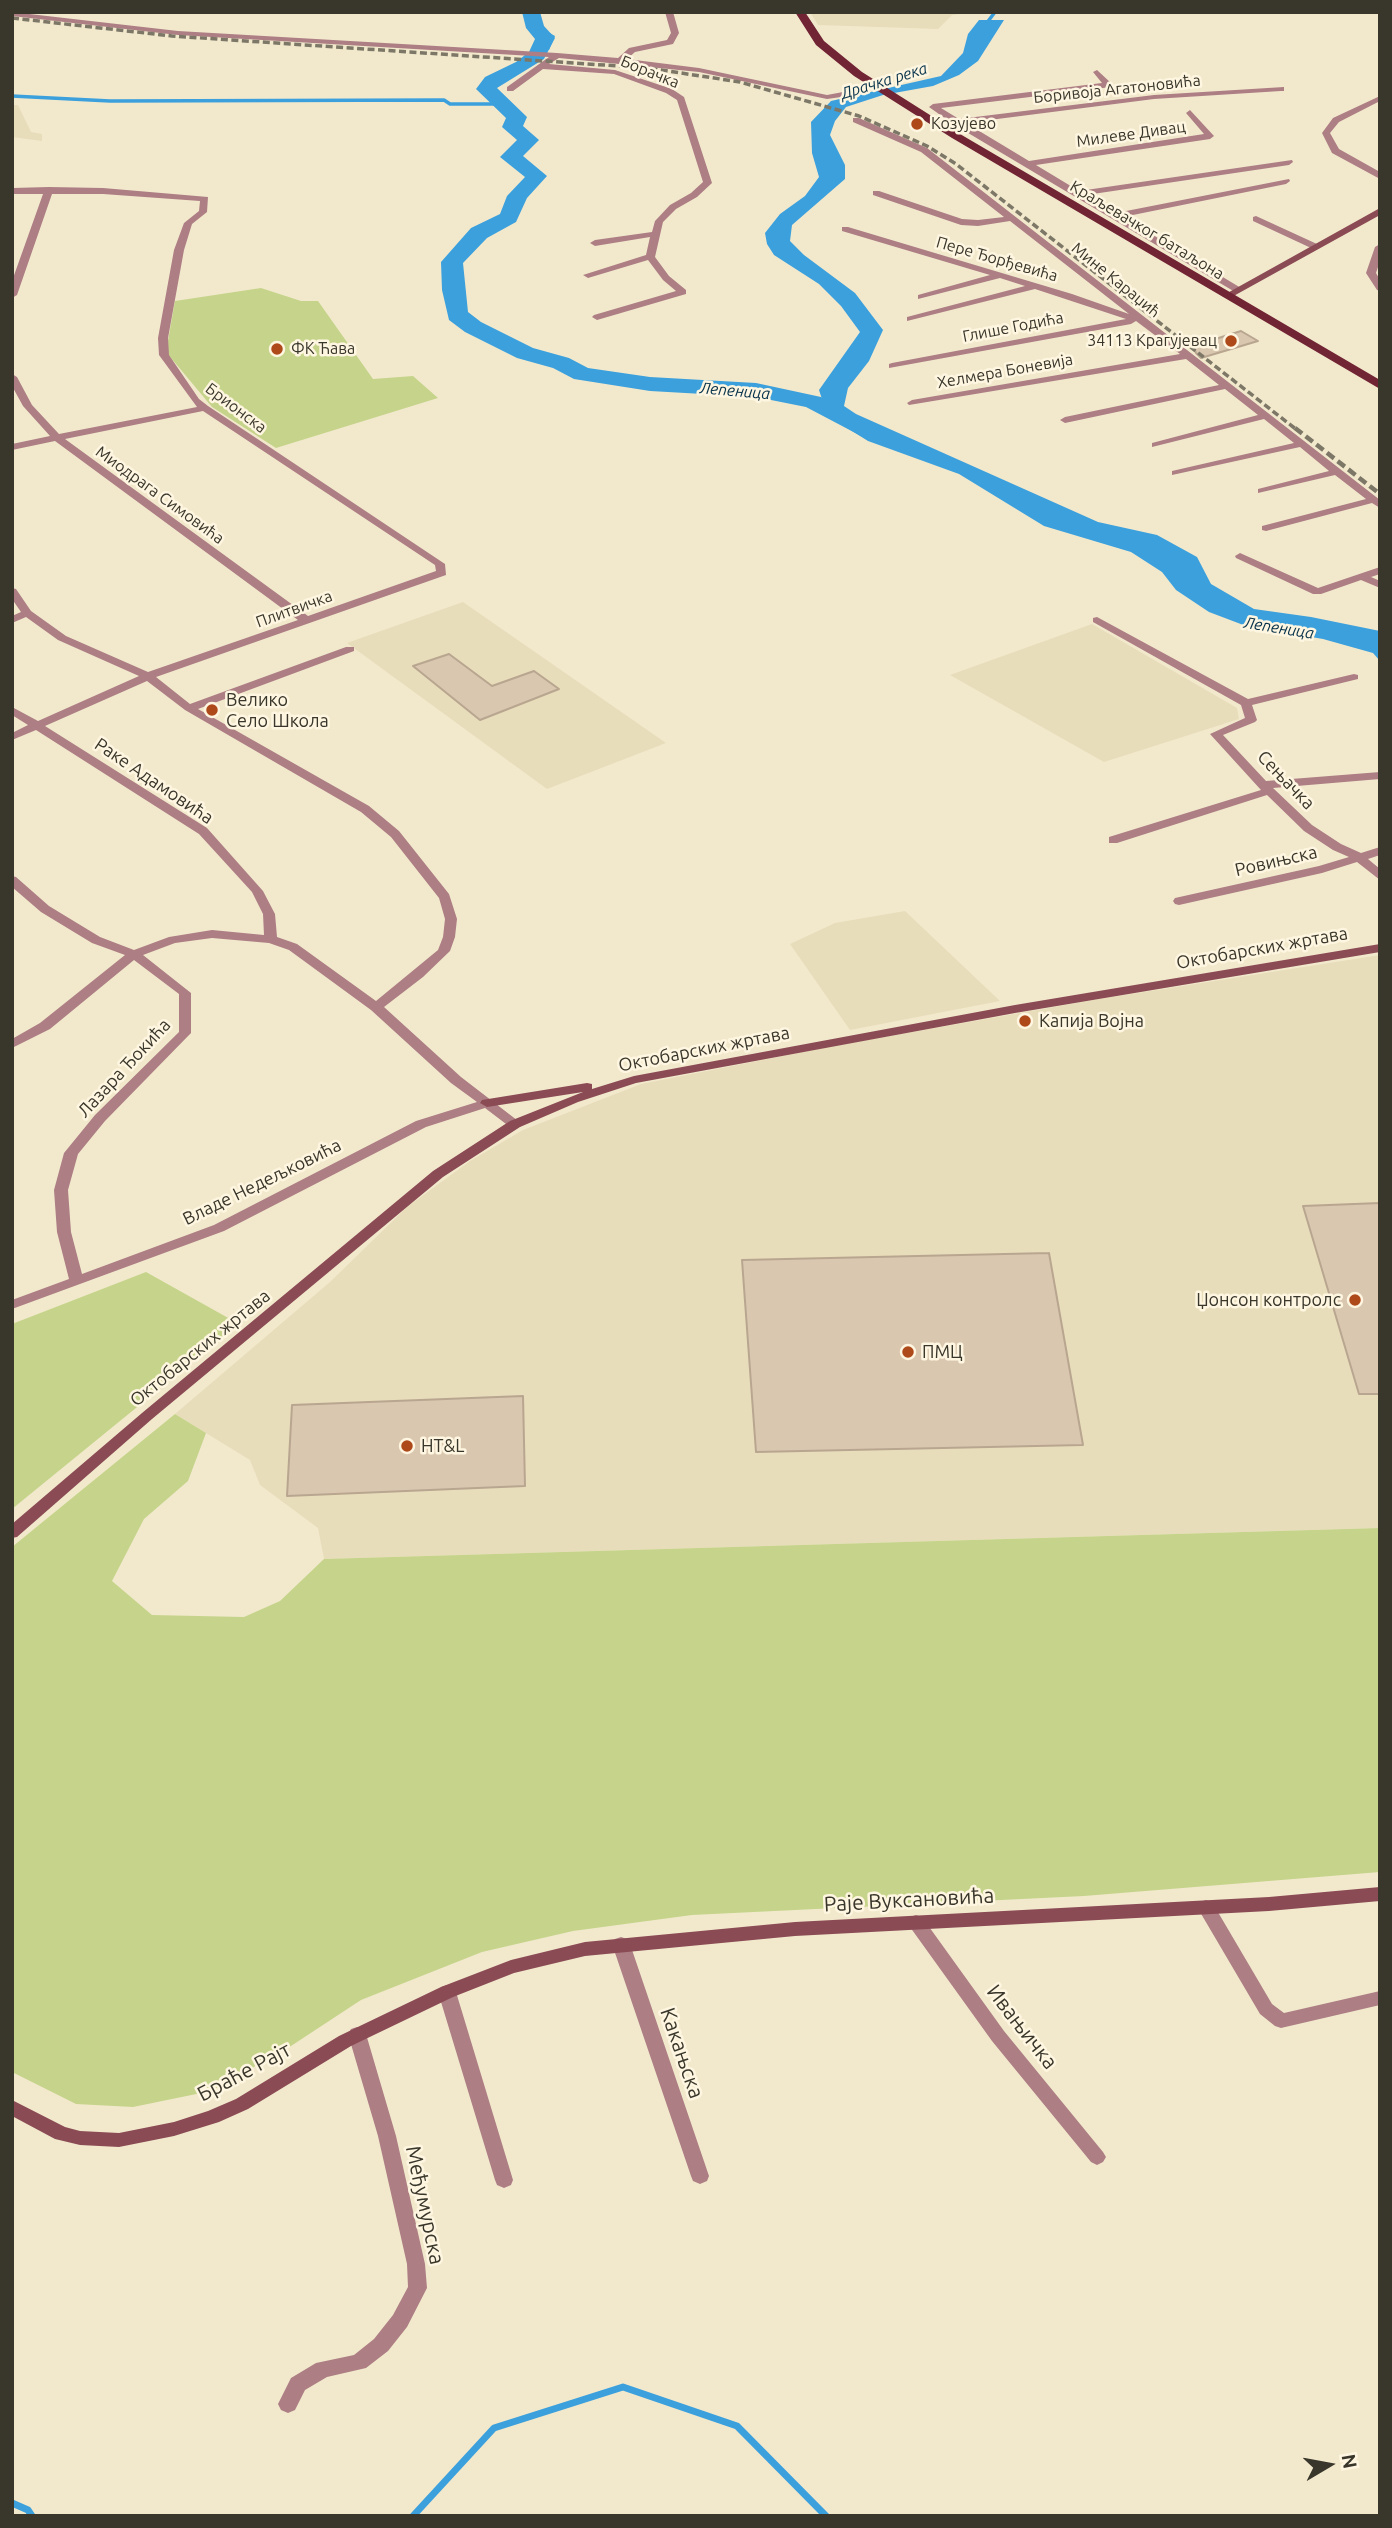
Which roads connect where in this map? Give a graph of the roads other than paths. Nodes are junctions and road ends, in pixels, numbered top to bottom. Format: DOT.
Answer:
graph roads {
  1 [pos="669,12"];
  2 [pos="800,12"];
  3 [pos="12,14"];
  4 [pos="557,55"];
  5 [pos="620,61"];
  6 [pos="541,66"];
  7 [pos="1097,72"];
  8 [pos="873,84"];
  9 [pos="510,89"];
  10 [pos="1280,89"];
  11 [pos="1380,98"];
  12 [pos="1190,113"];
  13 [pos="856,120"];
  14 [pos="956,122"];
  15 [pos="1289,162"];
  16 [pos="1026,164"];
  17 [pos="1380,176"];
  18 [pos="1286,181"];
  19 [pos="49,190"];
  20 [pos="12,191"];
  21 [pos="876,193"];
  22 [pos="1076,194"];
  23 [pos="1380,211"];
  24 [pos="1116,216"];
  25 [pos="1012,218"];
  26 [pos="1256,219"];
  27 [pos="845,229"];
  28 [pos="655,234"];
  29 [pos="595,243"];
  30 [pos="1314,246"];
  31 [pos="1380,247"];
  32 [pos="650,257"];
  33 [pos="588,275"];
  34 [pos="998,276"];
  35 [pos="1036,286"];
  36 [pos="1380,288"];
  37 [pos="1233,293"];
  38 [pos="12,295"];
  39 [pos="921,297"];
  40 [pos="597,317"];
  41 [pos="910,319"];
  42 [pos="1140,319"];
  43 [pos="1185,356"];
  44 [pos="892,366"];
  45 [pos="12,377"];
  46 [pos="1380,385"];
  47 [pos="1227,387"];
  48 [pos="912,403"];
  49 [pos="205,408"];
  50 [pos="1264,416"];
  51 [pos="1065,420"];
  52 [pos="57,438"];
  53 [pos="1156,444"];
  54 [pos="1301,444"];
  55 [pos="12,447"];
  56 [pos="1336,472"];
  57 [pos="1177,473"];
  58 [pos="1262,491"];
  59 [pos="1376,503"];
  60 [pos="1266,528"];
  61 [pos="1240,556"];
  62 [pos="440,564"];
  63 [pos="1380,570"];
  64 [pos="1362,576"];
  65 [pos="1380,585"];
  66 [pos="12,591"];
  67 [pos="27,613"];
  68 [pos="12,620"];
  69 [pos="1097,620"];
  70 [pos="307,621"];
  71 [pos="350,649"];
  72 [pos="148,676"];
  73 [pos="1354,677"];
  74 [pos="1246,703"];
  75 [pos="189,708"];
  76 [pos="12,710"];
  77 [pos="36,724"];
  78 [pos="12,737"];
  79 [pos="1380,775"];
  80 [pos="1267,788"];
  81 [pos="1113,840"];
  82 [pos="1380,851"];
  83 [pos="1358,856"];
  84 [pos="1380,876"];
  85 [pos="12,880"];
  86 [pos="1179,901"];
  87 [pos="271,939"];
  88 [pos="1380,948"];
  89 [pos="134,954"];
  90 [pos="376,1007"];
  91 [pos="12,1044"];
  92 [pos="634,1080"];
  93 [pos="487,1103"];
  94 [pos="516,1124"];
  95 [pos="77,1282"];
  96 [pos="12,1306"];
  97 [pos="12,1533"];
  98 [pos="1380,1894"];
  99 [pos="1206,1907"];
  100 [pos="916,1922"];
  101 [pos="621,1944"];
  102 [pos="447,1992"];
  103 [pos="1380,1998"];
  104 [pos="358,2034"];
  105 [pos="12,2107"];
  106 [pos="1097,2157"];
  107 [pos="700,2176"];
  108 [pos="504,2180"];
  109 [pos="288,2404"];
  1 -- 5 [label="street, Борачка"];
  2 -- 8 [label="main road"];
  3 -- 4 [label="street, Борачка"];
  4 -- 5 [label="street, Борачка"];
  4 -- 6 [label="street"];
  5 -- 8 [label="street, Борачка"];
  6 -- 9 [label="street"];
  6 -- 28 [label="street, Борачка"];
  7 -- 14 [label="street"];
  8 -- 37 [label="main road, Краљевачког батаљона"];
  10 -- 14 [label="street, Боривоја Агатоновића"];
  11 -- 17 [label="street"];
  12 -- 16 [label="street, Милеве Дивац"];
  13 -- 25 [label="street, Мине Караџић"];
  14 -- 16 [label="street"];
  15 -- 22 [label="street"];
  16 -- 22 [label="street"];
  18 -- 24 [label="street"];
  19 -- 20 [label="street"];
  19 -- 38 [label="street"];
  19 -- 49 [label="street, Брионска"];
  21 -- 25 [label="street"];
  22 -- 24 [label="street"];
  23 -- 30 [label="street"];
  24 -- 37 [label="street"];
  25 -- 42 [label="street, Мине Караџић"];
  26 -- 30 [label="street"];
  27 -- 34 [label="street, Пере Ђорђевића"];
  28 -- 29 [label="street"];
  28 -- 32 [label="street, Борачка"];
  30 -- 37 [label="street"];
  31 -- 36 [label="street"];
  32 -- 33 [label="street"];
  32 -- 40 [label="street"];
  34 -- 35 [label="street, Пере Ђорђевића"];
  34 -- 39 [label="street"];
  35 -- 41 [label="street"];
  35 -- 42 [label="street, Пере Ђорђевића"];
  37 -- 46 [label="main road, Краљевачког батаљона"];
  42 -- 43 [label="street, Мине Караџић"];
  42 -- 44 [label="street, Глише Годића"];
  43 -- 47 [label="street, Мине Караџић"];
  43 -- 48 [label="street, Хелмера Боневија"];
  45 -- 52 [label="street, Миодрага Симовића"];
  47 -- 50 [label="street, Мине Караџић"];
  47 -- 51 [label="street"];
  49 -- 52 [label="street"];
  49 -- 62 [label="street, Брионска"];
  50 -- 53 [label="street"];
  50 -- 54 [label="street, Мине Караџић"];
  52 -- 55 [label="street"];
  52 -- 70 [label="street, Миодрага Симовића"];
  54 -- 56 [label="street, Мине Караџић"];
  54 -- 57 [label="street"];
  56 -- 58 [label="street"];
  56 -- 59 [label="street, Мине Караџић"];
  59 -- 60 [label="street"];
  61 -- 64 [label="street"];
  62 -- 70 [label="street, Плитвичка"];
  63 -- 64 [label="street"];
  64 -- 65 [label="street"];
  66 -- 67 [label="street"];
  67 -- 68 [label="street"];
  67 -- 72 [label="street"];
  69 -- 74 [label="street"];
  70 -- 72 [label="street, Плитвичка"];
  71 -- 75 [label="street"];
  72 -- 75 [label="street"];
  72 -- 77 [label="street, Плитвичка"];
  73 -- 74 [label="street"];
  74 -- 80 [label="street, Сењачка"];
  75 -- 90 [label="street"];
  76 -- 77 [label="street, Раке Адамовића"];
  77 -- 78 [label="street, Плитвичка"];
  77 -- 87 [label="street, Раке Адамовића"];
  79 -- 80 [label="street"];
  80 -- 81 [label="street"];
  80 -- 83 [label="street, Сењачка"];
  82 -- 83 [label="street, Ровињска"];
  83 -- 84 [label="street, Сењачка"];
  83 -- 86 [label="street, Ровињска"];
  85 -- 89 [label="street, Лазара Ђокића"];
  87 -- 89 [label="street"];
  87 -- 90 [label="street"];
  88 -- 92 [label="street, Октобарских жртава"];
  89 -- 91 [label="street"];
  89 -- 95 [label="street, Лазара Ђокића"];
  90 -- 93 [label="street"];
  92 -- 93 [label="street"];
  92 -- 94 [label="street, Октобарских жртава"];
  93 -- 94 [label="street"];
  93 -- 95 [label="street, Владе Недељковића"];
  94 -- 97 [label="street, Октобарских жртава"];
  95 -- 96 [label="street, Владе Недељковића"];
  98 -- 99 [label="street, Раје Вуксановића"];
  99 -- 100 [label="street, Раје Вуксановића"];
  99 -- 103 [label="street"];
  100 -- 101 [label="street, Раје Вуксановића"];
  100 -- 106 [label="street, Ивањичка"];
  101 -- 102 [label="street, Раје Вуксановића"];
  101 -- 107 [label="street, Какањска"];
  102 -- 104 [label="street, Браће Рајт"];
  102 -- 108 [label="street"];
  104 -- 105 [label="street, Браће Рајт"];
  104 -- 109 [label="street, Међумурска"];
}
